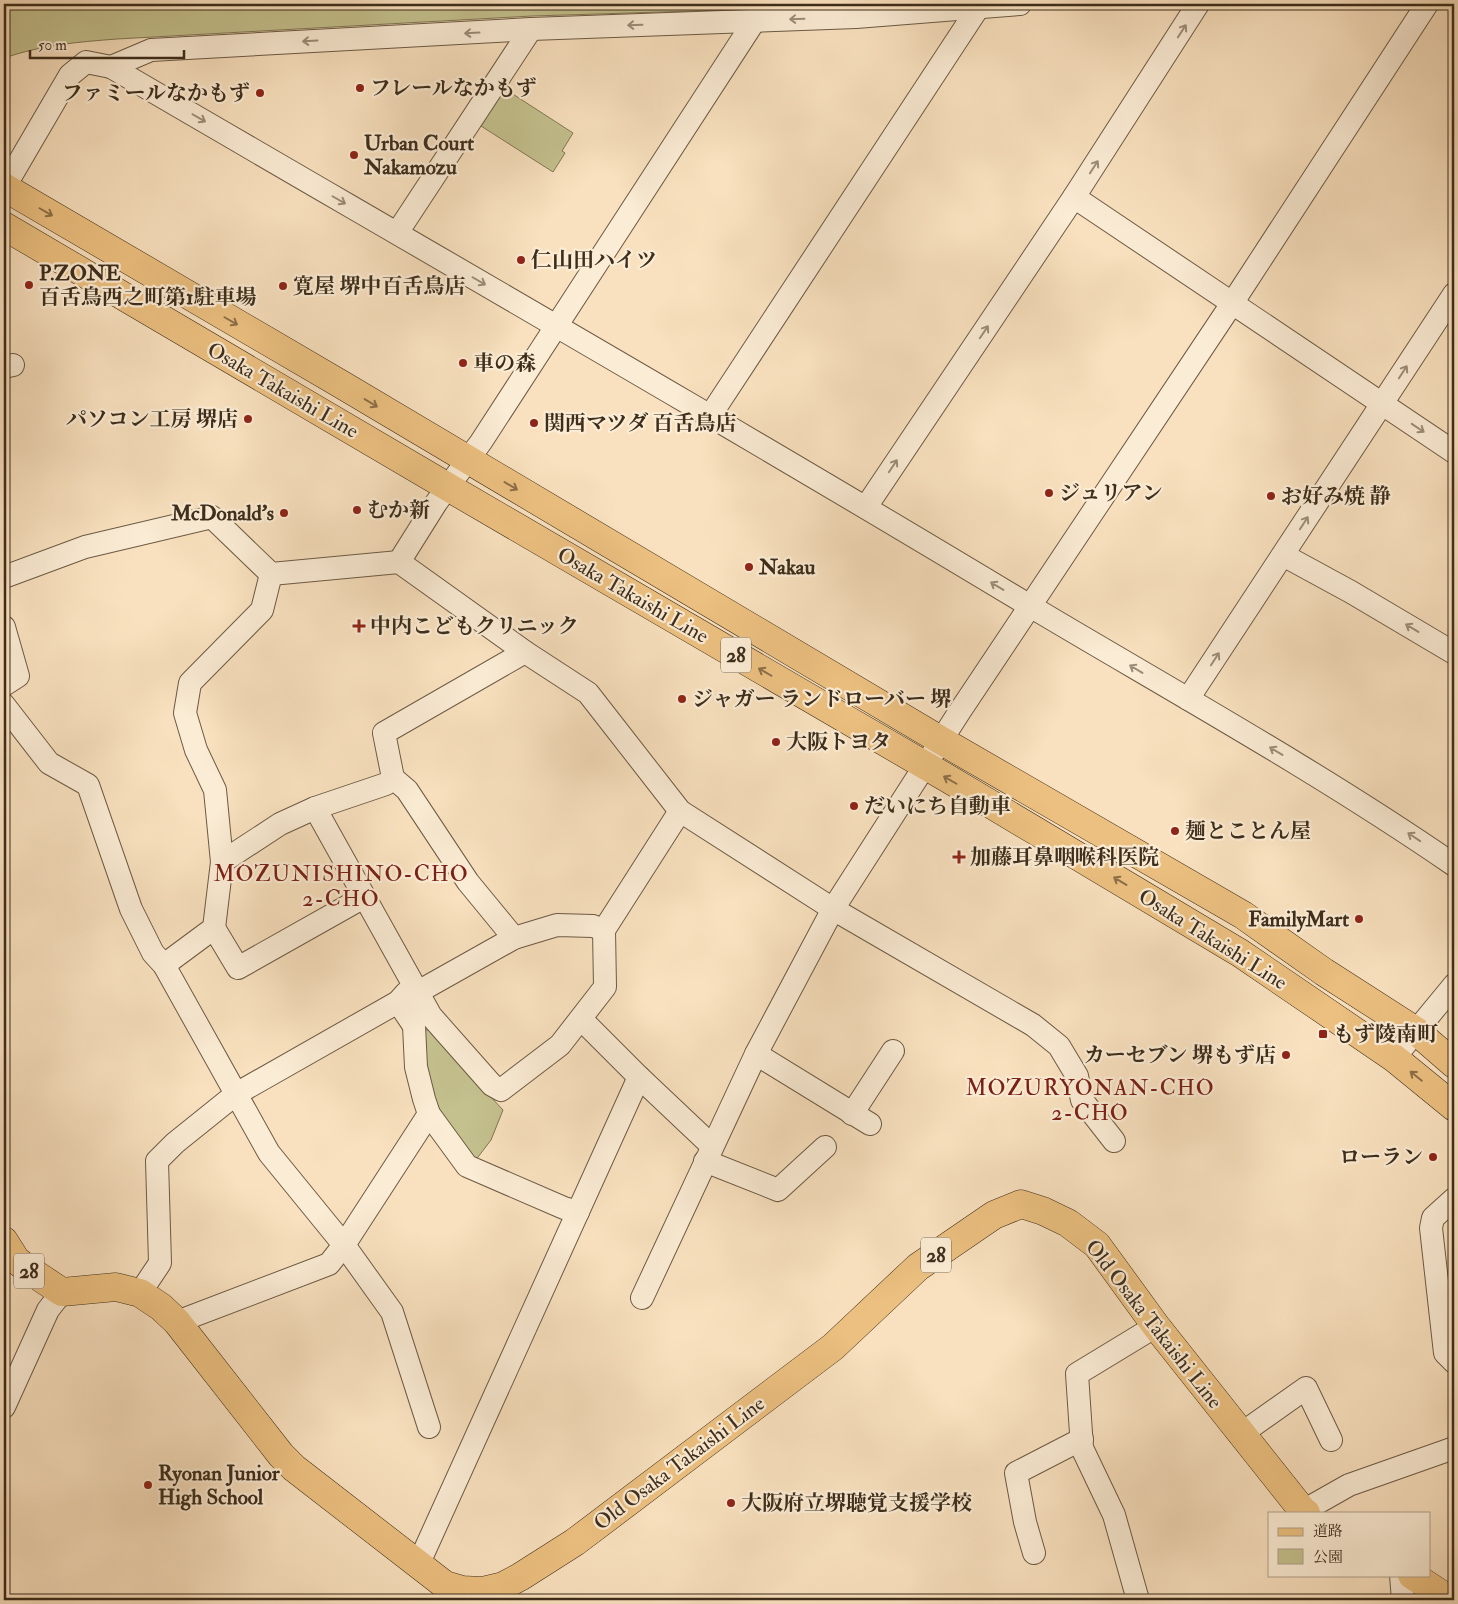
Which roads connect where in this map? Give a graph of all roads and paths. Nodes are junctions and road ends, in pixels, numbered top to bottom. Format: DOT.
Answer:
graph roads {
  1 [pos="1020,4"];
  2 [pos="1198,4"];
  3 [pos="1427,4"];
  4 [pos="978,8"];
  5 [pos="756,20"];
  6 [pos="531,30"];
  7 [pos="111,67"];
  8 [pos="4,188"];
  9 [pos="1074,197"];
  10 [pos="4,226"];
  11 [pos="397,234"];
  12 [pos="1454,294"];
  13 [pos="1233,302"];
  14 [pos="557,327"];
  15 [pos="1383,404"];
  16 [pos="710,416"];
  17 [pos="1454,452"];
  18 [pos="468,460"];
  19 [pos="448,487"];
  20 [pos="866,507"];
  21 [pos="1283,555"];
  22 [pos="399,562"];
  23 [pos="271,574"];
  24 [pos="4,577"];
  25 [pos="1029,605"];
  26 [pos="4,627"];
  27 [pos="525,652"];
  28 [pos="1454,653"];
  29 [pos="4,685"];
  30 [pos="1188,699"];
  31 [pos="4,705"];
  32 [pos="942,741"];
  33 [pos="925,765"];
  34 [pos="393,778"];
  35 [pos="315,808"];
  36 [pos="680,810"];
  37 [pos="222,862"];
  38 [pos="1454,865"];
  39 [pos="364,897"];
  40 [pos="833,909"];
  41 [pos="214,928"];
  42 [pos="604,930"];
  43 [pos="514,938"];
  44 [pos="164,965"];
  45 [pos="1454,985"];
  46 [pos="408,996"];
  47 [pos="581,1019"];
  48 [pos="423,1021"];
  49 [pos="1416,1031"];
  50 [pos="893,1051"];
  51 [pos="756,1054"];
  52 [pos="1394,1058"];
  53 [pos="1454,1064"];
  54 [pos="639,1077"];
  55 [pos="236,1094"];
  56 [pos="1454,1107"];
  57 [pos="429,1114"];
  58 [pos="1114,1141"];
  59 [pos="825,1147"];
  60 [pos="709,1154"];
  61 [pos="1454,1199"];
  62 [pos="578,1212"];
  63 [pos="4,1241"];
  64 [pos="344,1245"];
  65 [pos="62,1292"];
  66 [pos="140,1293"];
  67 [pos="642,1298"];
  68 [pos="177,1322"];
  69 [pos="1156,1326"];
  70 [pos="1454,1362"];
  71 [pos="4,1407"];
  72 [pos="429,1426"];
  73 [pos="1241,1434"];
  74 [pos="1082,1438"];
  75 [pos="1330,1440"];
  76 [pos="1454,1448"];
  77 [pos="1304,1512"];
  78 [pos="1034,1553"];
  79 [pos="418,1565"];
  80 [pos="1401,1576"];
  81 [pos="1414,1576"];
  82 [pos="484,1596"];
  83 [pos="1138,1600"];
  84 [pos="1403,1600"];
  85 [pos="1450,1600"];
  1 -- 4 [label="street"];
  9 -- 2 [label="street, one-way"];
  3 -- 13 [label="street"];
  4 -- 5 [label="street, one-way"];
  4 -- 16 [label="street"];
  5 -- 6 [label="street, one-way"];
  5 -- 14 [label="street"];
  6 -- 7 [label="street, one-way"];
  6 -- 11 [label="street"];
  7 -- 8 [label="street"];
  7 -- 11 [label="street, one-way"];
  8 -- 18 [label="main road, Osaka Takaishi Line / 28, one-way"];
  9 -- 13 [label="street"];
  20 -- 9 [label="street, one-way"];
  10 -- 19 [label="main road, Osaka Takaishi Line / 28"];
  11 -- 14 [label="street, one-way"];
  15 -- 12 [label="street, one-way"];
  13 -- 15 [label="street"];
  13 -- 25 [label="street"];
  14 -- 16 [label="street"];
  14 -- 18 [label="street"];
  15 -- 17 [label="street, one-way"];
  21 -- 15 [label="street, one-way"];
  16 -- 20 [label="street"];
  18 -- 19 [label="street"];
  18 -- 32 [label="main road, Osaka Takaishi Line / 28, one-way"];
  19 -- 22 [label="street"];
  33 -- 19 [label="main road, Osaka Takaishi Line / 28, one-way"];
  25 -- 20 [label="street, one-way"];
  28 -- 21 [label="street, one-way"];
  30 -- 21 [label="street, one-way"];
  22 -- 23 [label="street"];
  22 -- 27 [label="street"];
  23 -- 24 [label="street"];
  23 -- 37 [label="street"];
  30 -- 25 [label="street, one-way"];
  25 -- 32 [label="street"];
  26 -- 29 [label="street"];
  27 -- 34 [label="street"];
  27 -- 36 [label="street"];
  38 -- 30 [label="street, one-way"];
  31 -- 44 [label="street"];
  32 -- 33 [label="street"];
  32 -- 49 [label="main road, Osaka Takaishi Line / 28"];
  33 -- 40 [label="street"];
  52 -- 33 [label="main road, Osaka Takaishi Line / 28, one-way"];
  34 -- 35 [label="street"];
  34 -- 43 [label="street"];
  35 -- 37 [label="street"];
  35 -- 39 [label="street"];
  36 -- 40 [label="street"];
  36 -- 42 [label="street"];
  37 -- 41 [label="street"];
  39 -- 41 [label="street"];
  39 -- 46 [label="street"];
  40 -- 51 [label="street"];
  40 -- 58 [label="street"];
  41 -- 44 [label="street"];
  42 -- 43 [label="street"];
  42 -- 47 [label="street"];
  43 -- 46 [label="street"];
  44 -- 55 [label="street"];
  45 -- 49 [label="street"];
  46 -- 48 [label="street"];
  46 -- 55 [label="street"];
  47 -- 48 [label="street"];
  47 -- 54 [label="street"];
  48 -- 57 [label="street"];
  49 -- 52 [label="street"];
  49 -- 53 [label="main road, Osaka Takaishi Line / 28"];
  50 -- 51 [label="street"];
  51 -- 60 [label="street"];
  56 -- 52 [label="main road, Osaka Takaishi Line / 28, one-way"];
  54 -- 60 [label="street"];
  54 -- 62 [label="street"];
  55 -- 64 [label="street"];
  55 -- 66 [label="street"];
  57 -- 62 [label="street"];
  57 -- 64 [label="street"];
  59 -- 60 [label="street"];
  60 -- 67 [label="street"];
  61 -- 70 [label="street"];
  62 -- 79 [label="street"];
  63 -- 65 [label="main road, 28"];
  64 -- 68 [label="street"];
  64 -- 72 [label="street"];
  65 -- 66 [label="main road, Old Osaka Takaishi Line / 28"];
  65 -- 71 [label="street"];
  66 -- 68 [label="main road, Old Osaka Takaishi Line / 28"];
  68 -- 79 [label="main road, Old Osaka Takaishi Line / 28"];
  69 -- 73 [label="main road, Old Osaka Takaishi Line / 28"];
  69 -- 74 [label="street"];
  69 -- 82 [label="main road, Old Osaka Takaishi Line / 28"];
  73 -- 75 [label="street"];
  73 -- 77 [label="main road, Old Osaka Takaishi Line / 28"];
  74 -- 78 [label="street"];
  74 -- 83 [label="street"];
  76 -- 77 [label="street"];
  79 -- 82 [label="main road, Old Osaka Takaishi Line / 28"];
  80 -- 84 [label="street"];
  81 -- 85 [label="main road"];
}
